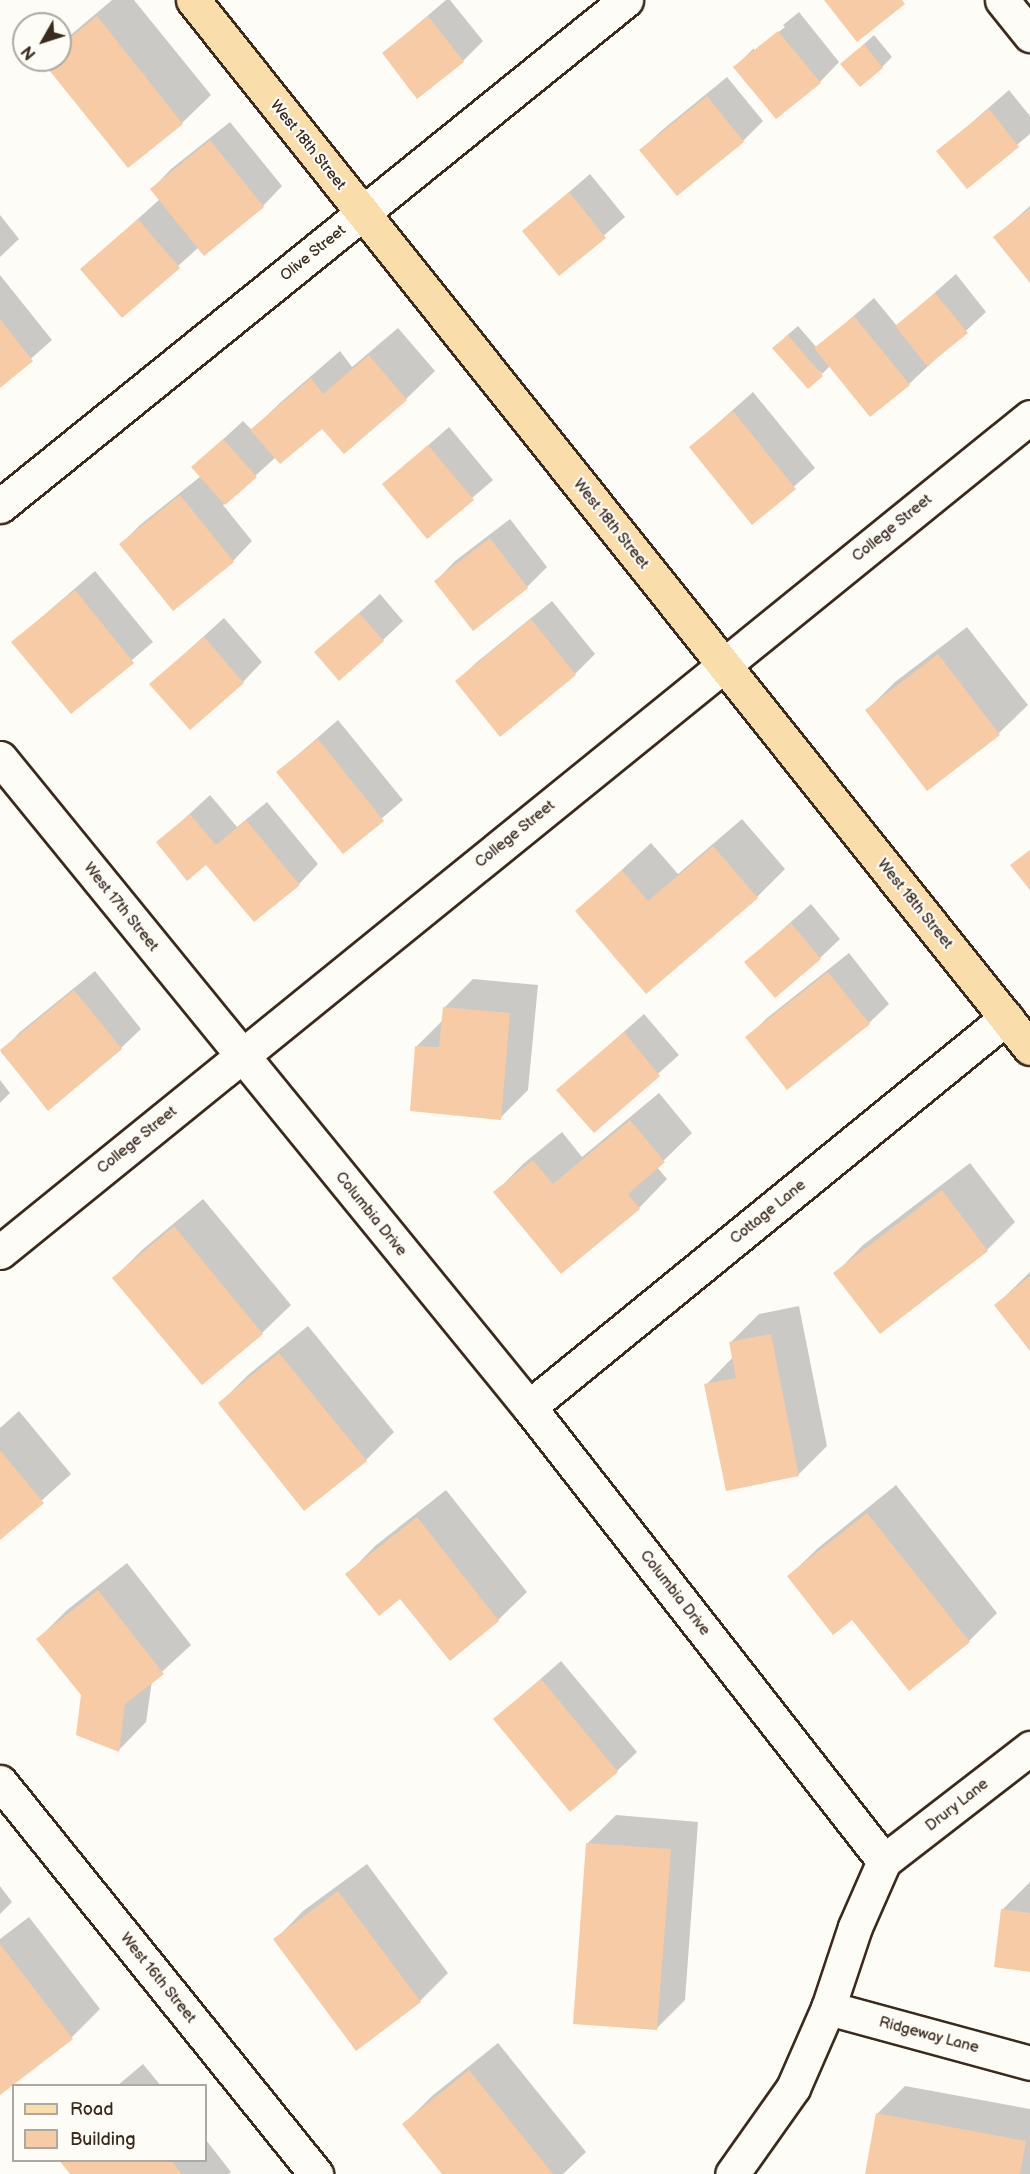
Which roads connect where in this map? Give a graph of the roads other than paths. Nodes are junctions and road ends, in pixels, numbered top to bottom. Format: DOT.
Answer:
graph roads {
  1 [pos="193,0"];
  2 [pos="626,0"];
  3 [pos="1002,0"];
  4 [pos="1030,35"];
  5 [pos="363,213"];
  6 [pos="1030,417"];
  7 [pos="0,506"];
  8 [pos="724,665"];
  9 [pos="0,758"];
  10 [pos="1006,1018"];
  11 [pos="1030,1048"];
  12 [pos="242,1056"];
  13 [pos="0,1252"];
  14 [pos="529,1407"];
  15 [pos="1030,1748"];
  16 [pos="0,1782"];
  17 [pos="884,1861"];
  18 [pos="828,2008"];
  19 [pos="1030,2063"];
  20 [pos="316,2174"];
  21 [pos="732,2174"];
  1 -- 5 [label="main road, West 18th Street"];
  2 -- 5 [label="street, Olive Street"];
  3 -- 4 [label="street"];
  5 -- 7 [label="street, Olive Street"];
  5 -- 8 [label="main road, West 18th Street"];
  6 -- 8 [label="street, College Street"];
  8 -- 10 [label="main road, West 18th Street"];
  8 -- 12 [label="street, College Street"];
  9 -- 12 [label="street, West 17th Street"];
  10 -- 11 [label="main road, West 18th Street"];
  10 -- 14 [label="street, Cottage Lane"];
  12 -- 13 [label="street, College Street"];
  12 -- 14 [label="street, Columbia Drive"];
  14 -- 17 [label="street, Columbia Drive"];
  15 -- 17 [label="street, Drury Lane"];
  16 -- 20 [label="street, West 16th Street"];
  17 -- 18 [label="street"];
  18 -- 19 [label="street, Ridgeway Lane"];
  18 -- 21 [label="street"];
}
